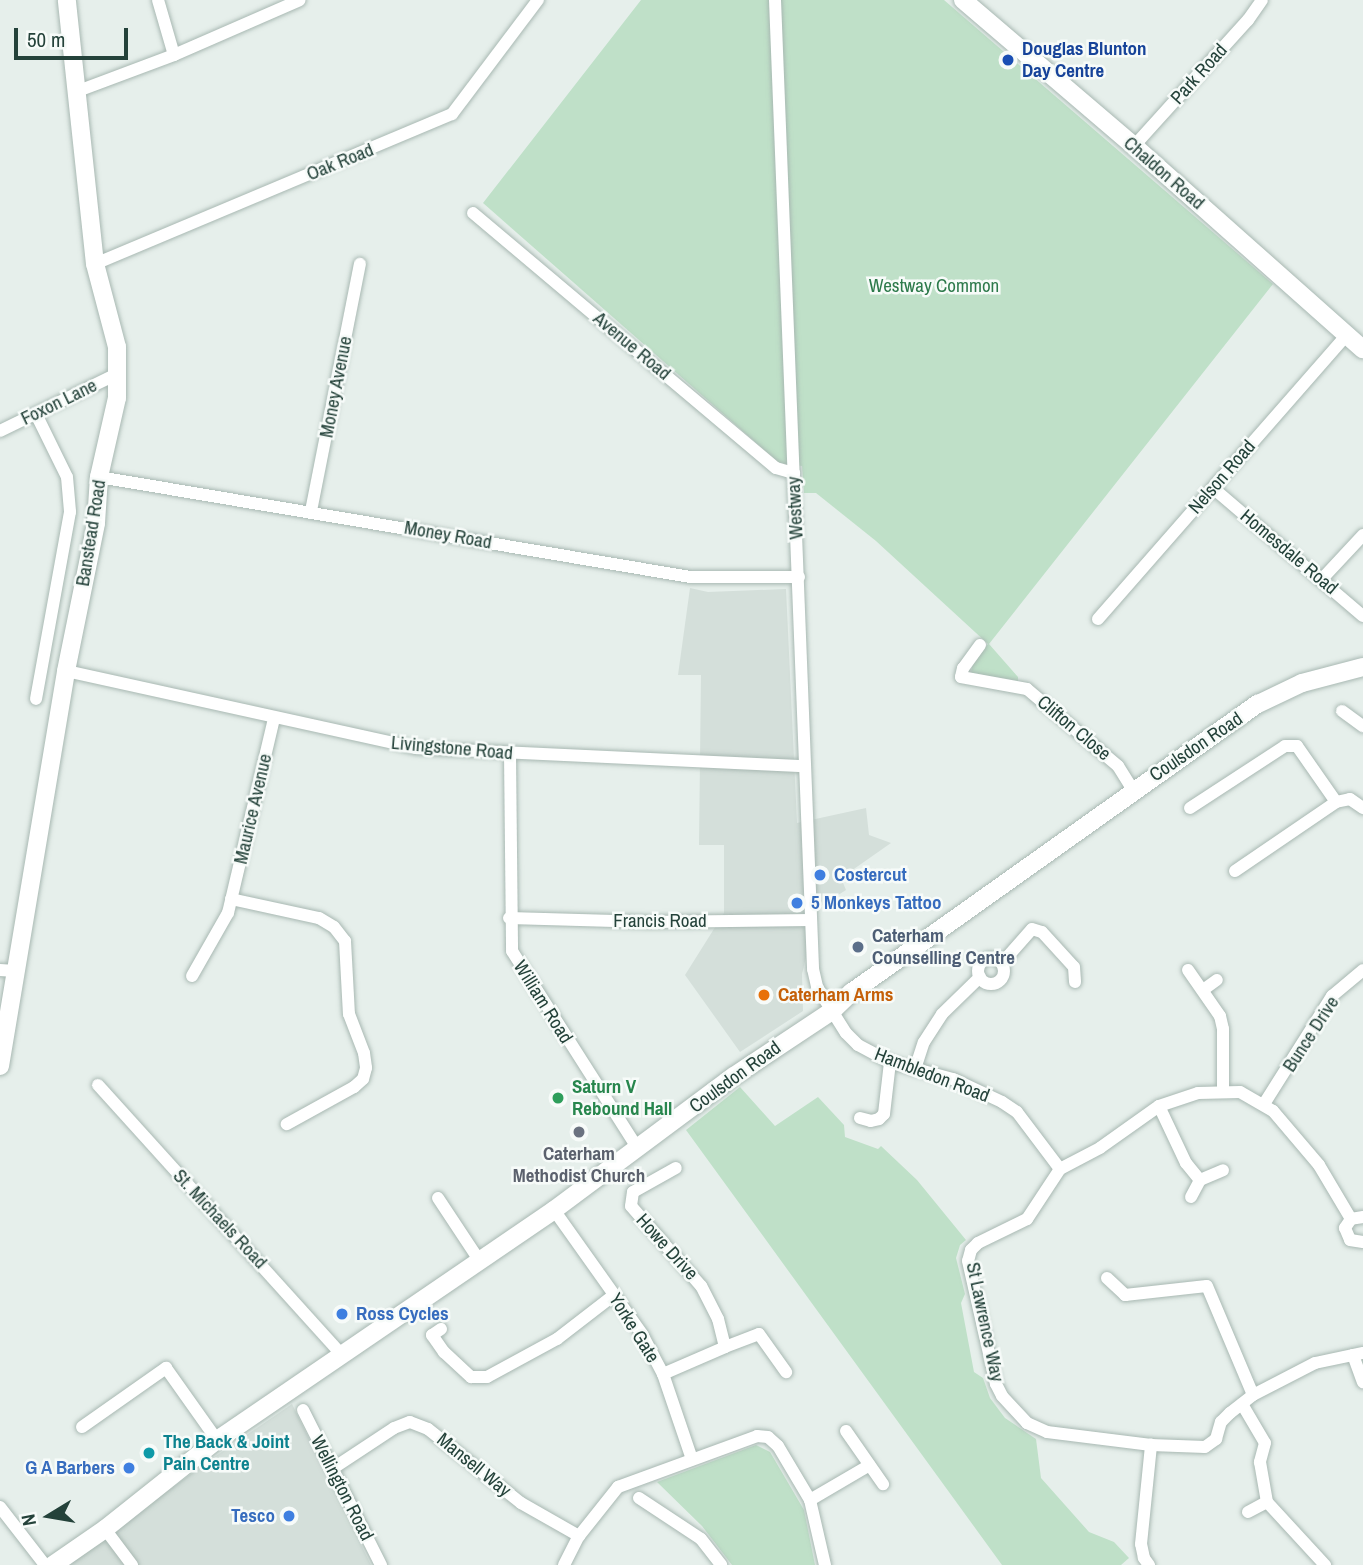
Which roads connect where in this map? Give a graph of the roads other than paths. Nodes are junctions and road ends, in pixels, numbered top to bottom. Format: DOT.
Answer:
graph roads {
  1 [pos="68,0"];
  2 [pos="158,0"];
  3 [pos="300,0"];
  4 [pos="538,0"];
  5 [pos="775,0"];
  6 [pos="963,0"];
  7 [pos="1262,0"];
  8 [pos="174,55"];
  9 [pos="78,91"];
  10 [pos="1134,146"];
  11 [pos="473,213"];
  12 [pos="95,264"];
  13 [pos="360,264"];
  14 [pos="1347,335"];
  15 [pos="1363,349"];
  16 [pos="119,373"];
  17 [pos="36,414"];
  18 [pos="0,431"];
  19 [pos="794,473"];
  20 [pos="99,477"];
  21 [pos="1213,488"];
  22 [pos="312,511"];
  23 [pos="1363,535"];
  24 [pos="799,577"];
  25 [pos="1322,579"];
  26 [pos="1363,617"];
  27 [pos="1098,619"];
  28 [pos="980,645"];
  29 [pos="1363,667"];
  30 [pos="66,671"];
  31 [pos="36,699"];
  32 [pos="1342,712"];
  33 [pos="274,718"];
  34 [pos="1363,726"];
  35 [pos="510,754"];
  36 [pos="804,766"];
  37 [pos="1133,790"];
  38 [pos="1336,802"];
  39 [pos="1190,808"];
  40 [pos="1363,808"];
  41 [pos="1235,871"];
  42 [pos="232,899"];
  43 [pos="509,918"];
  44 [pos="811,920"];
  45 [pos="1188,970"];
  46 [pos="1363,970"];
  47 [pos="7,971"];
  48 [pos="192,976"];
  49 [pos="1217,980"];
  50 [pos="1075,982"];
  51 [pos="1203,990"];
  52 [pos="832,1011"];
  53 [pos="890,1062"];
  54 [pos="0,1066"];
  55 [pos="915,1069"];
  56 [pos="99,1085"];
  57 [pos="1223,1091"];
  58 [pos="1265,1104"];
  59 [pos="1159,1106"];
  60 [pos="860,1118"];
  61 [pos="287,1124"];
  62 [pos="637,1147"];
  63 [pos="676,1168"];
  64 [pos="1060,1169"];
  65 [pos="1223,1170"];
  66 [pos="1200,1180"];
  67 [pos="1191,1197"];
  68 [pos="438,1198"];
  69 [pos="554,1210"];
  70 [pos="1357,1218"];
  71 [pos="1363,1242"];
  72 [pos="479,1260"];
  73 [pos="1107,1278"];
  74 [pos="614,1295"];
  75 [pos="441,1329"];
  76 [pos="725,1347"];
  77 [pos="341,1353"];
  78 [pos="1358,1354"];
  79 [pos="786,1372"];
  80 [pos="663,1374"];
  81 [pos="1363,1382"];
  82 [pos="1253,1395"];
  83 [pos="1242,1404"];
  84 [pos="303,1410"];
  85 [pos="82,1427"];
  86 [pos="846,1431"];
  87 [pos="217,1440"];
  88 [pos="1151,1445"];
  89 [pos="692,1459"];
  90 [pos="870,1465"];
  91 [pos="332,1469"];
  92 [pos="883,1484"];
  93 [pos="639,1498"];
  94 [pos="810,1500"];
  95 [pos="1268,1502"];
  96 [pos="0,1507"];
  97 [pos="1248,1512"];
  98 [pos="105,1529"];
  99 [pos="579,1536"];
  100 [pos="1143,1563"];
  101 [pos="45,1565"];
  102 [pos="53,1565"];
  103 [pos="132,1565"];
  104 [pos="381,1565"];
  105 [pos="564,1565"];
  106 [pos="721,1565"];
  107 [pos="825,1565"];
  108 [pos="1325,1565"];
  1 -- 9 [label="main road, Banstead Road"];
  2 -- 8 [label="street"];
  3 -- 8 [label="street"];
  4 -- 12 [label="street, Oak Road"];
  5 -- 19 [label="street, Westway"];
  6 -- 10 [label="main road, Chaldon Road"];
  7 -- 10 [label="street, Park Road"];
  8 -- 9 [label="street"];
  9 -- 12 [label="main road, Banstead Road"];
  10 -- 14 [label="main road, Chaldon Road"];
  11 -- 19 [label="street, Avenue Road"];
  12 -- 16 [label="main road, Banstead Road"];
  13 -- 22 [label="street, Money Avenue"];
  14 -- 15 [label="main road, Chaldon Road"];
  14 -- 21 [label="street, Nelson Road"];
  16 -- 17 [label="street, Foxon Lane"];
  16 -- 20 [label="main road, Banstead Road"];
  17 -- 18 [label="street, Foxon Lane"];
  17 -- 31 [label="street"];
  19 -- 24 [label="street, Westway"];
  20 -- 22 [label="street, Money Road"];
  20 -- 30 [label="main road, Banstead Road"];
  21 -- 25 [label="street, Homesdale Road"];
  21 -- 27 [label="street, Nelson Road"];
  22 -- 24 [label="street, Money Road"];
  23 -- 25 [label="street"];
  24 -- 36 [label="street, Westway"];
  25 -- 26 [label="street, Homesdale Road"];
  28 -- 37 [label="street, Clifton Close"];
  29 -- 37 [label="main road, Coulsdon Road"];
  30 -- 33 [label="street, Livingstone Road"];
  30 -- 47 [label="main road, Banstead Road"];
  32 -- 34 [label="street"];
  33 -- 35 [label="street, Livingstone Road"];
  33 -- 42 [label="street, Maurice Avenue"];
  35 -- 36 [label="street, Livingstone Road"];
  35 -- 43 [label="street, William Road"];
  36 -- 44 [label="street, Westway"];
  37 -- 52 [label="main road, Coulsdon Road"];
  38 -- 39 [label="street"];
  38 -- 40 [label="street"];
  38 -- 41 [label="street"];
  42 -- 48 [label="street, Maurice Avenue"];
  42 -- 61 [label="street"];
  43 -- 44 [label="street, Francis Road"];
  43 -- 62 [label="street, William Road"];
  44 -- 52 [label="street, Westway"];
  45 -- 51 [label="street"];
  46 -- 58 [label="street, Bunce Drive"];
  47 -- 54 [label="main road, Banstead Road"];
  49 -- 51 [label="street"];
  50 -- 55 [label="street"];
  51 -- 57 [label="street"];
  52 -- 53 [label="street, Hambledon Road"];
  52 -- 62 [label="main road, Coulsdon Road"];
  53 -- 55 [label="street, Hambledon Road"];
  53 -- 60 [label="street"];
  55 -- 64 [label="street, Hambledon Road"];
  56 -- 77 [label="street, St. Michaels Road"];
  57 -- 58 [label="street, St Lawrence Way"];
  57 -- 59 [label="street, St Lawrence Way"];
  58 -- 70 [label="street, St Lawrence Way"];
  59 -- 64 [label="street, St Lawrence Way"];
  59 -- 66 [label="street"];
  62 -- 69 [label="main road, Coulsdon Road"];
  63 -- 76 [label="street, Howe Drive"];
  64 -- 88 [label="street, St Lawrence Way"];
  65 -- 66 [label="street"];
  66 -- 67 [label="street"];
  68 -- 72 [label="street"];
  69 -- 72 [label="main road, Coulsdon Road"];
  69 -- 74 [label="street, Yorke Gate"];
  70 -- 71 [label="street, St Lawrence Way"];
  72 -- 77 [label="main road, Coulsdon Road"];
  73 -- 82 [label="street"];
  74 -- 75 [label="street"];
  74 -- 80 [label="street, Yorke Gate"];
  76 -- 79 [label="street"];
  76 -- 80 [label="street"];
  77 -- 87 [label="main road, Coulsdon Road"];
  78 -- 81 [label="street"];
  78 -- 82 [label="street, St Lawrence Way"];
  80 -- 89 [label="street, Yorke Gate"];
  82 -- 83 [label="street, St Lawrence Way"];
  83 -- 88 [label="street, St Lawrence Way"];
  83 -- 95 [label="street"];
  84 -- 91 [label="street, Wellington Road"];
  85 -- 87 [label="street"];
  86 -- 90 [label="street"];
  87 -- 98 [label="main road, Coulsdon Road"];
  88 -- 100 [label="street"];
  89 -- 94 [label="street"];
  89 -- 99 [label="street"];
  90 -- 92 [label="street"];
  90 -- 94 [label="street"];
  91 -- 99 [label="street, Mansell Way"];
  91 -- 104 [label="street, Wellington Road"];
  93 -- 106 [label="street"];
  94 -- 107 [label="street"];
  95 -- 97 [label="street"];
  95 -- 108 [label="street"];
  96 -- 101 [label="street"];
  98 -- 102 [label="main road, Coulsdon Road"];
  98 -- 103 [label="street"];
  99 -- 105 [label="street"];
}
